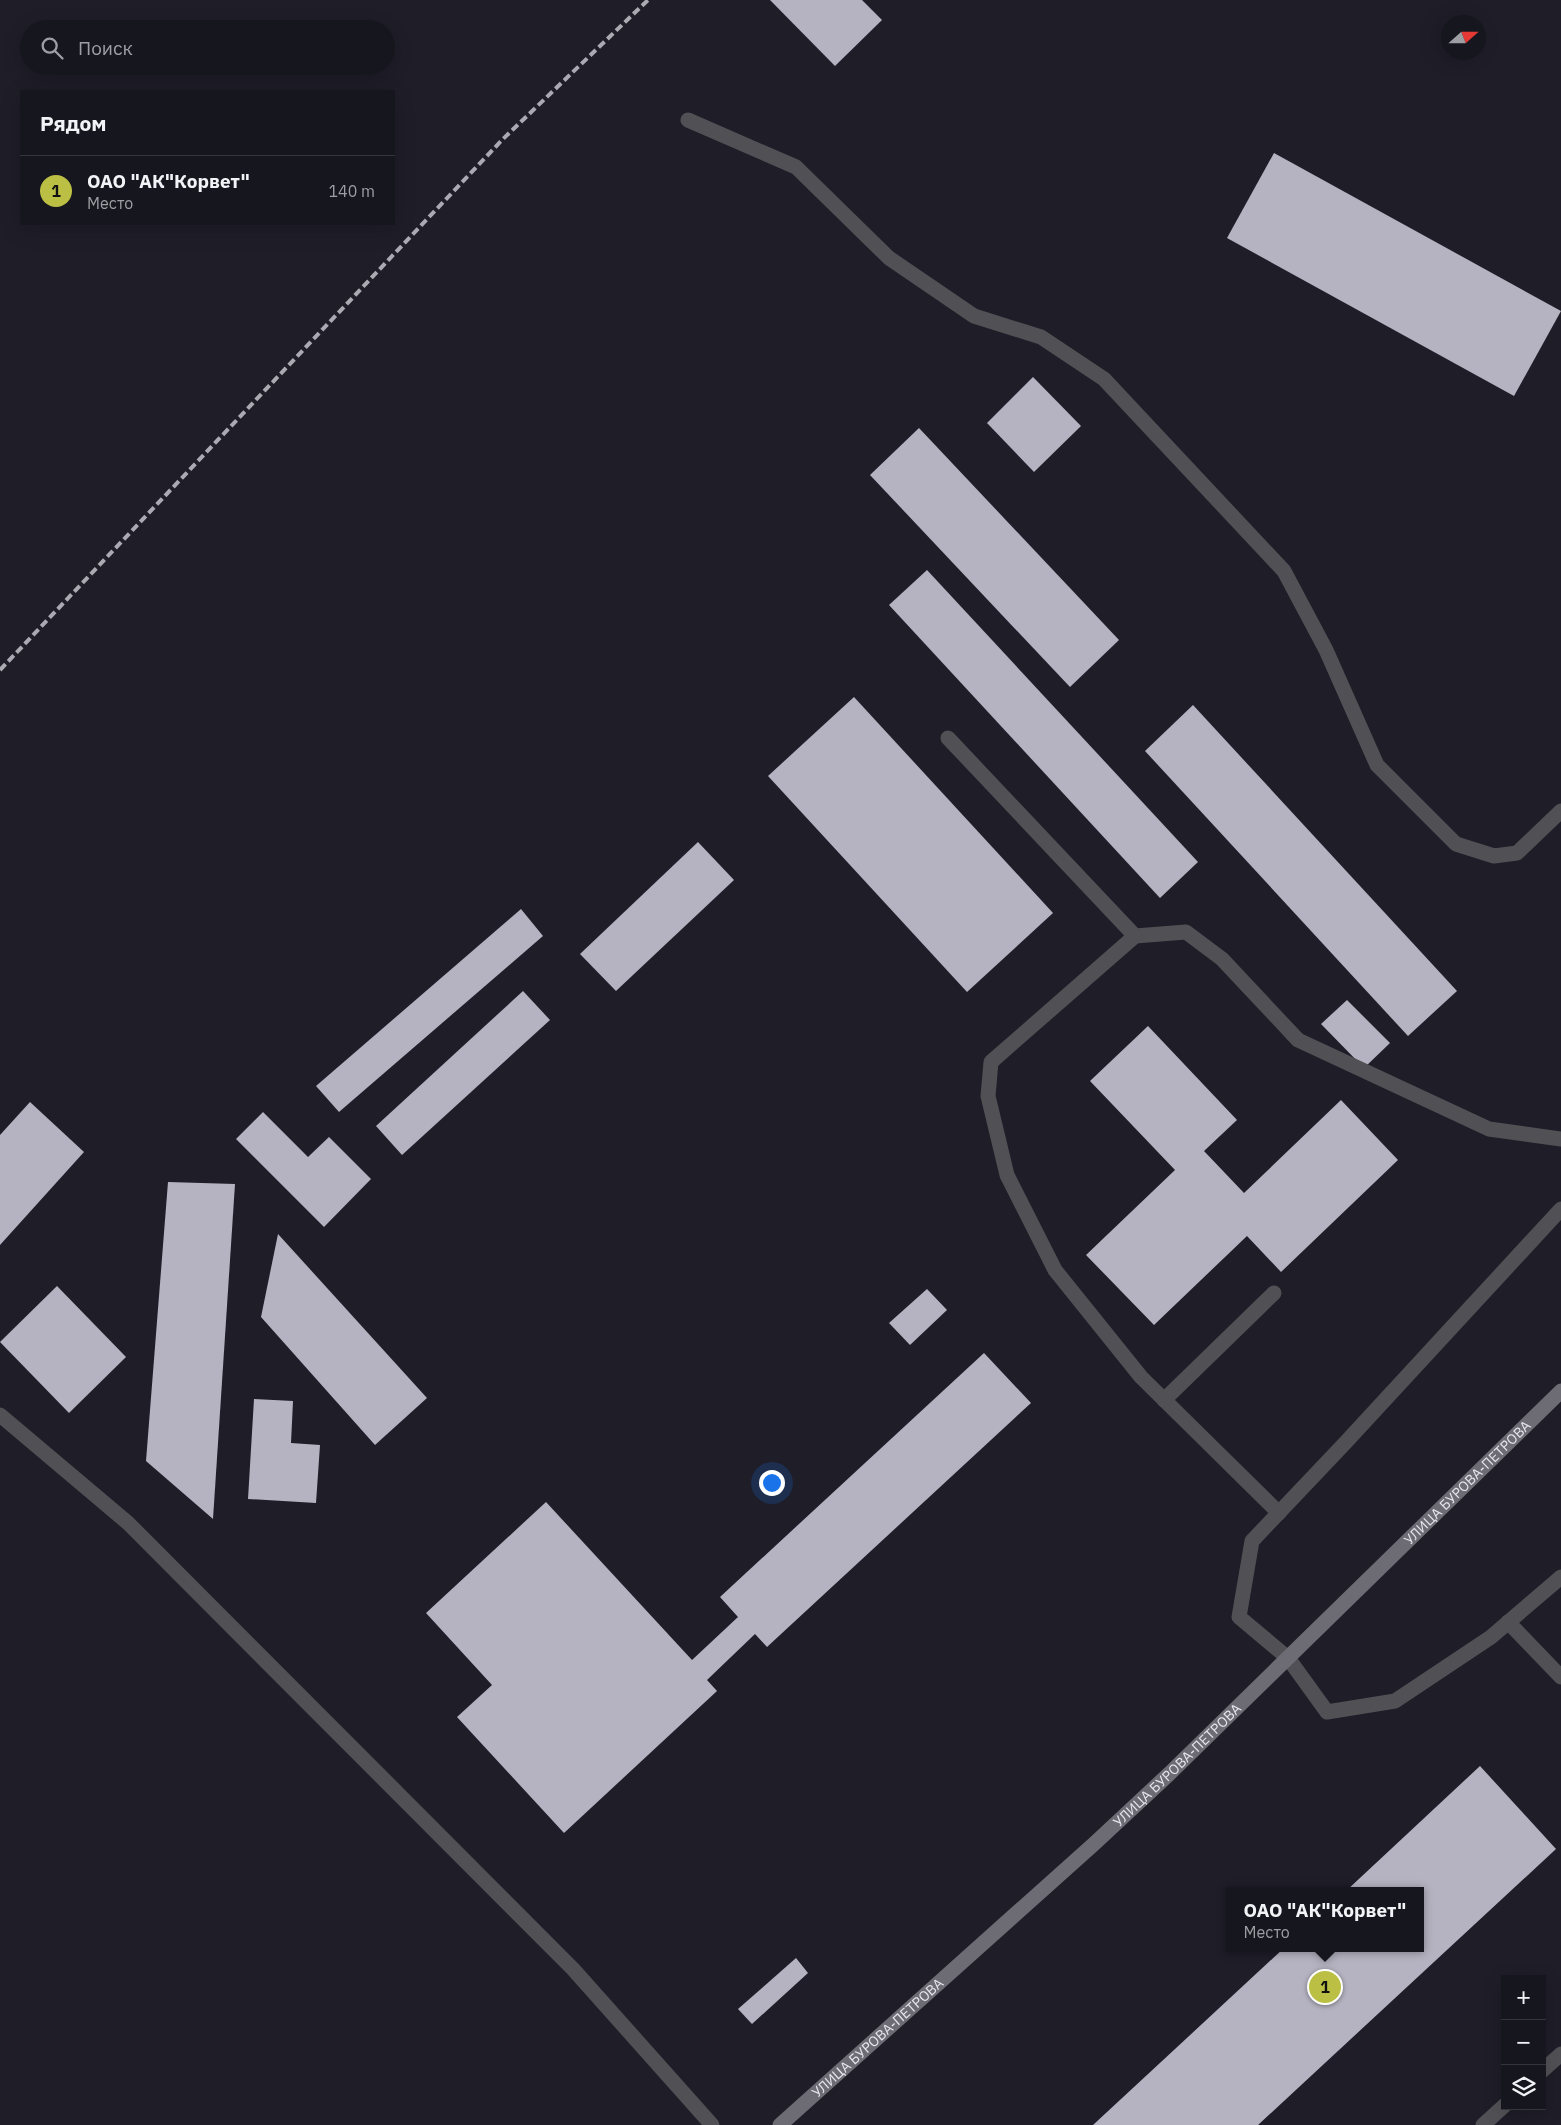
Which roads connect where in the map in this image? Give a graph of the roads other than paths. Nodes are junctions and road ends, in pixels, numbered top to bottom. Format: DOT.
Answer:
graph roads {
  1 [pos="688,120"];
  2 [pos="948,738"];
  3 [pos="1561,811"];
  4 [pos="1135,936"];
  5 [pos="1561,1139"];
  6 [pos="1561,1209"];
  7 [pos="1274,1293"];
  8 [pos="1561,1391"];
  9 [pos="1164,1400"];
  10 [pos="0,1415"];
  11 [pos="1279,1513"];
  12 [pos="1561,1577"];
  13 [pos="1508,1622"];
  14 [pos="1288,1658"];
  15 [pos="1561,1677"];
  16 [pos="1561,2054"];
  17 [pos="1546,2067"];
  18 [pos="1501,2109"];
  19 [pos="712,2125"];
  20 [pos="780,2125"];
  21 [pos="1483,2125"];
  1 -- 3 [label="lane"];
  2 -- 4 [label="lane"];
  4 -- 5 [label="lane"];
  4 -- 9 [label="lane"];
  6 -- 11 [label="lane"];
  7 -- 9 [label="lane"];
  8 -- 14 [label="main road, УЛИЦА БУРОВА-ПЕТРОВА"];
  9 -- 11 [label="lane"];
  10 -- 19 [label="lane"];
  11 -- 14 [label="lane"];
  12 -- 13 [label="lane"];
  13 -- 14 [label="lane"];
  13 -- 15 [label="lane"];
  14 -- 20 [label="main road, УЛИЦА БУРОВА-ПЕТРОВА"];
  16 -- 17 [label="lane"];
  18 -- 21 [label="lane"];
}
